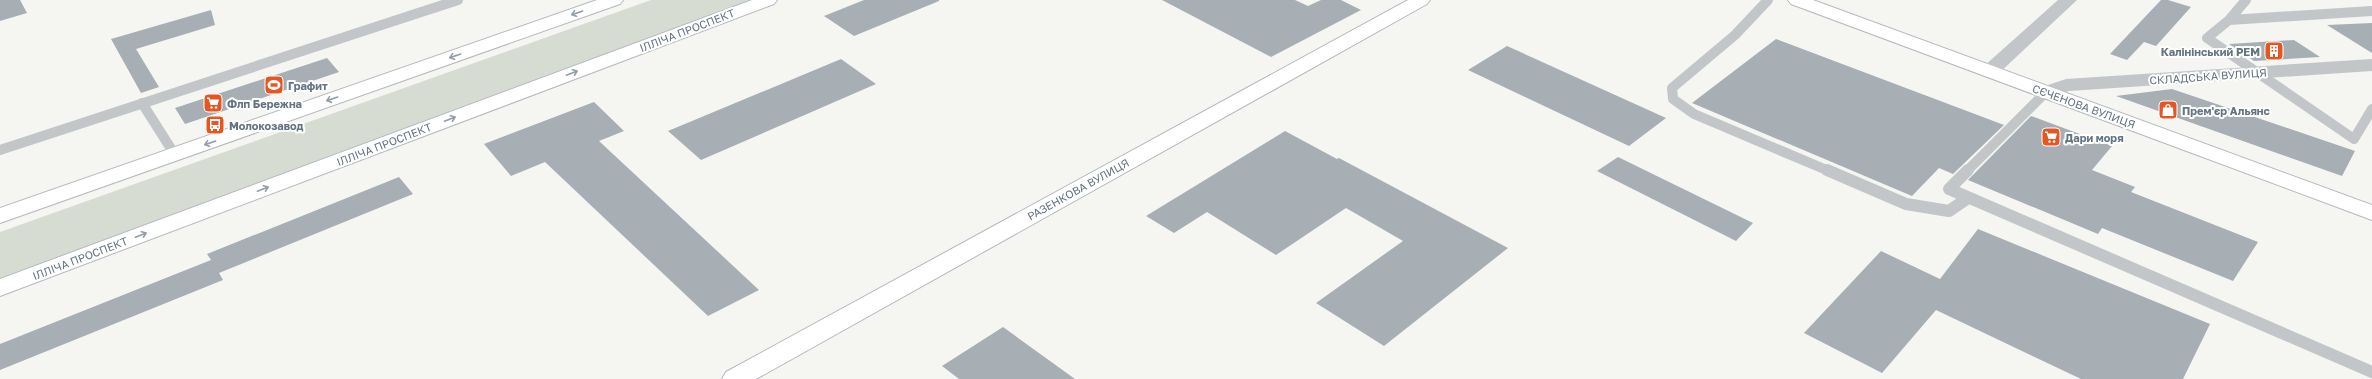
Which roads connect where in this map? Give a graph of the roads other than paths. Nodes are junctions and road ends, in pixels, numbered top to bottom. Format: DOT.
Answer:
graph roads {
  1 [pos="458,0"];
  2 [pos="614,0"];
  3 [pos="768,0"];
  4 [pos="1421,0"];
  5 [pos="1768,0"];
  6 [pos="1797,0"];
  7 [pos="2068,0"];
  8 [pos="2246,0"];
  9 [pos="2372,11"];
  10 [pos="2229,20"];
  11 [pos="2372,65"];
  12 [pos="1990,71"];
  13 [pos="2256,72"];
  14 [pos="2046,92"];
  15 [pos="142,103"];
  16 [pos="2372,109"];
  17 [pos="0,150"];
  18 [pos="175,155"];
  19 [pos="1968,198"];
  20 [pos="2372,212"];
  21 [pos="0,216"];
  22 [pos="0,288"];
  23 [pos="2372,372"];
  24 [pos="735,379"];
  1 -- 15 [label="lane"];
  2 -- 18 [label="street, one-way"];
  22 -- 3 [label="street, ІЛЛІЧА ПРОСПЕКТ, one-way"];
  4 -- 24 [label="street, РАЗЕНКОВА ВУЛИЦЯ"];
  5 -- 19 [label="lane"];
  6 -- 12 [label="street, СЄЧЕНОВА ВУЛИЦЯ"];
  7 -- 12 [label="street"];
  8 -- 10 [label="lane"];
  9 -- 10 [label="lane"];
  10 -- 13 [label="lane"];
  11 -- 13 [label="street, СКЛАДСЬКА ВУЛИЦЯ"];
  12 -- 14 [label="street, СЄЧЕНОВА ВУЛИЦЯ"];
  13 -- 14 [label="street, СКЛАДСЬКА ВУЛИЦЯ"];
  13 -- 16 [label="lane"];
  14 -- 19 [label="lane"];
  14 -- 20 [label="street, СЄЧЕНОВА ВУЛИЦЯ"];
  15 -- 17 [label="lane"];
  15 -- 18 [label="lane"];
  18 -- 21 [label="street"];
  19 -- 23 [label="lane"];
}
